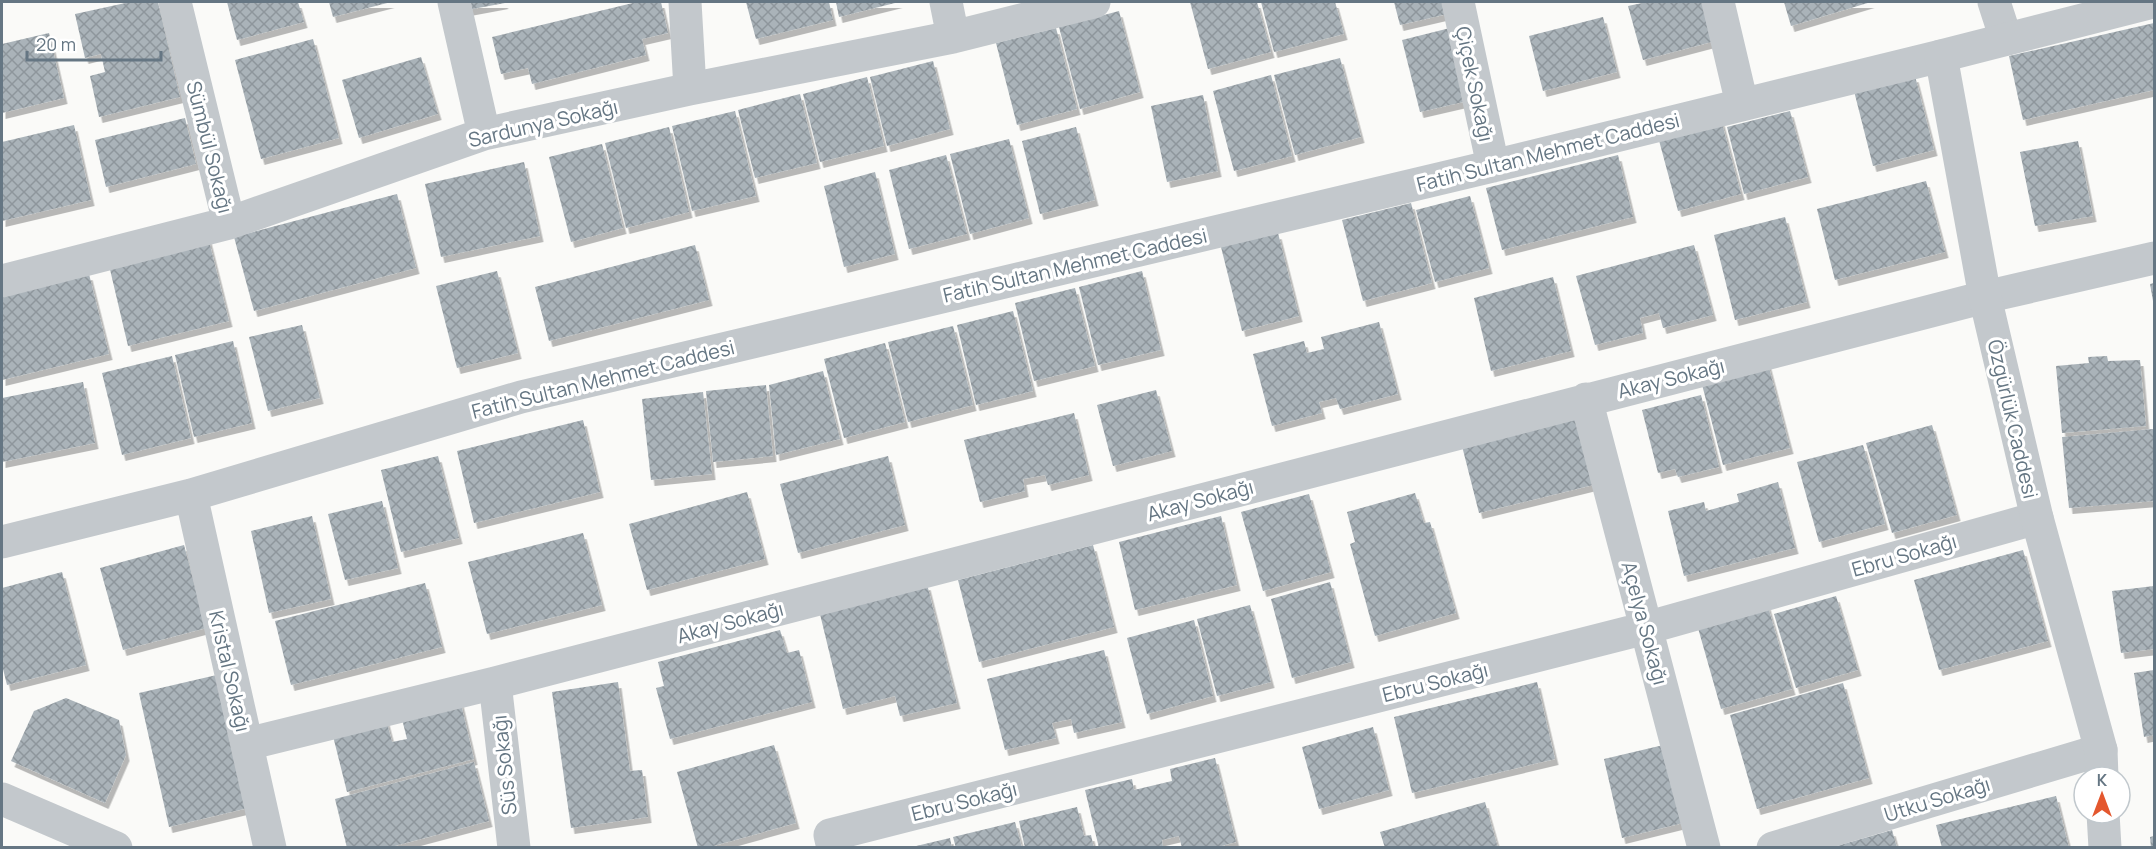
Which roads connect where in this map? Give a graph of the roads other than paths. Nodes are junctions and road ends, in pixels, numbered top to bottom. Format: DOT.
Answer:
graph roads {
  1 [pos="175,2"];
  2 [pos="454,2"];
  3 [pos="685,2"];
  4 [pos="946,2"];
  5 [pos="1094,2"];
  6 [pos="1458,2"];
  7 [pos="1718,2"];
  8 [pos="1994,2"];
  9 [pos="2153,2"];
  10 [pos="953,38"];
  11 [pos="2006,39"];
  12 [pos="1941,56"];
  13 [pos="690,89"];
  14 [pos="1742,104"];
  15 [pos="484,134"];
  16 [pos="1493,166"];
  17 [pos="229,223"];
  18 [pos="2154,258"];
  19 [pos="2,281"];
  20 [pos="1985,297"];
  21 [pos="1586,399"];
  22 [pos="191,495"];
  23 [pos="2037,518"];
  24 [pos="2,543"];
  25 [pos="1646,628"];
  26 [pos="495,683"];
  27 [pos="247,744"];
  28 [pos="2102,763"];
  29 [pos="2,799"];
  30 [pos="2104,825"];
  31 [pos="831,841"];
  32 [pos="116,848"];
  33 [pos="270,848"];
  34 [pos="514,848"];
  35 [pos="1704,848"];
  36 [pos="1773,848"];
  37 [pos="2105,848"];
  1 -- 17 [label="street, Sümbül Sokağı"];
  2 -- 15 [label="street"];
  3 -- 13 [label="street"];
  4 -- 10 [label="street"];
  5 -- 10 [label="street, Sardunya Sokağı"];
  6 -- 16 [label="street, Çiçek Sokağı"];
  7 -- 14 [label="street"];
  8 -- 11 [label="street"];
  9 -- 11 [label="street, Fatih Sultan Mehmet Caddesi"];
  10 -- 13 [label="street, Sardunya Sokağı"];
  11 -- 12 [label="street, Fatih Sultan Mehmet Caddesi"];
  12 -- 14 [label="street, Fatih Sultan Mehmet Caddesi"];
  12 -- 20 [label="street, Özgürlük Caddesi"];
  13 -- 15 [label="street, Sardunya Sokağı"];
  14 -- 16 [label="street, Fatih Sultan Mehmet Caddesi"];
  15 -- 17 [label="street, Sardunya Sokağı"];
  16 -- 22 [label="street, Fatih Sultan Mehmet Caddesi"];
  17 -- 19 [label="street, Sardunya Sokağı"];
  18 -- 20 [label="street, Akay Sokağı"];
  20 -- 21 [label="street, Akay Sokağı"];
  20 -- 23 [label="street, Özgürlük Caddesi"];
  21 -- 25 [label="street, Açelya Sokağı"];
  21 -- 26 [label="street, Akay Sokağı"];
  22 -- 24 [label="street, Fatih Sultan Mehmet Caddesi"];
  22 -- 27 [label="street, Kristal Sokağı"];
  23 -- 25 [label="street, Ebru Sokağı"];
  23 -- 28 [label="street, Özgürlük Caddesi"];
  25 -- 31 [label="street, Ebru Sokağı"];
  25 -- 35 [label="street, Açelya Sokağı"];
  26 -- 27 [label="street, Akay Sokağı"];
  26 -- 34 [label="street, Süs Sokağı"];
  27 -- 33 [label="street, Kristal Sokağı"];
  28 -- 36 [label="street, Utku Sokağı"];
  29 -- 32 [label="street"];
  30 -- 37 [label="street"];
}
